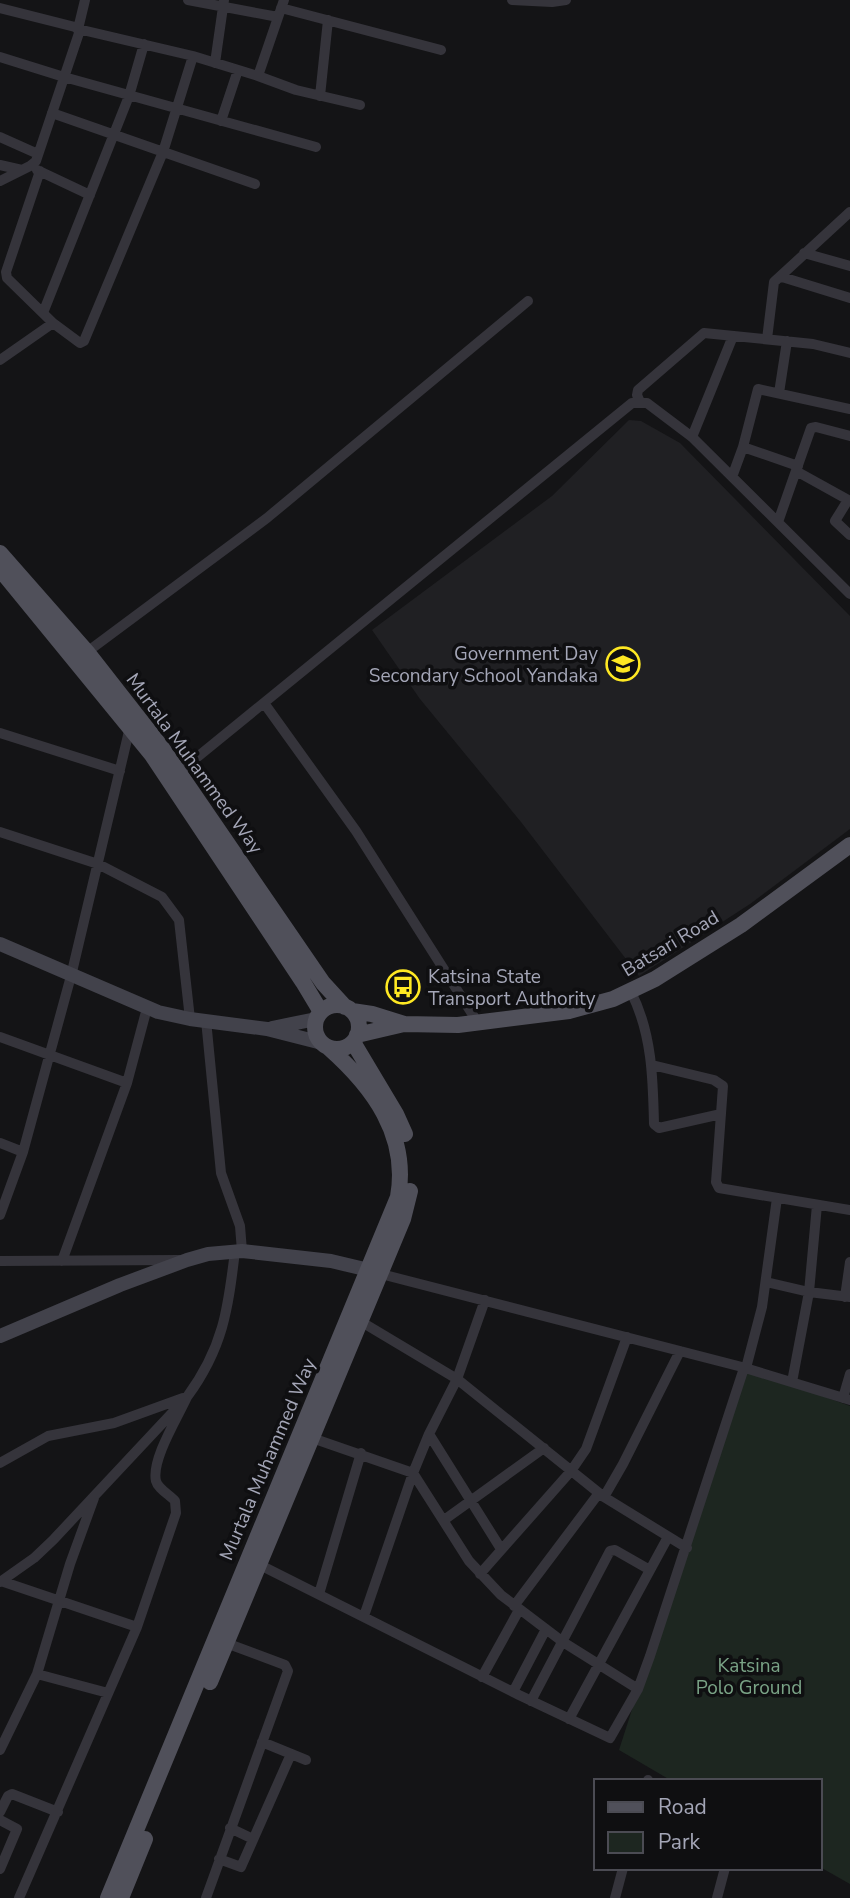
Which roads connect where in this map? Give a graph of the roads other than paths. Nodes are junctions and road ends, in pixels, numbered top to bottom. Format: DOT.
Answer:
graph roads {
  1 [pos="85,0"];
  2 [pos="188,0"];
  3 [pos="512,0"];
  4 [pos="566,0"];
  5 [pos="224,4"];
  6 [pos="0,8"];
  7 [pos="281,9"];
  8 [pos="328,20"];
  9 [pos="78,29"];
  10 [pos="144,44"];
  11 [pos="441,50"];
  12 [pos="193,56"];
  13 [pos="0,57"];
  14 [pos="215,63"];
  15 [pos="237,70"];
  16 [pos="258,76"];
  17 [pos="64,78"];
  18 [pos="129,96"];
  19 [pos="320,96"];
  20 [pos="360,105"];
  21 [pos="177,109"];
  22 [pos="52,113"];
  23 [pos="221,121"];
  24 [pos="114,134"];
  25 [pos="0,137"];
  26 [pos="316,147"];
  27 [pos="163,152"];
  28 [pos="38,154"];
  29 [pos="0,165"];
  30 [pos="31,169"];
  31 [pos="0,181"];
  32 [pos="255,184"];
  33 [pos="90,195"];
  34 [pos="850,212"];
  35 [pos="804,253"];
  36 [pos="850,266"];
  37 [pos="782,277"];
  38 [pos="850,298"];
  39 [pos="528,300"];
  40 [pos="43,313"];
  41 [pos="53,323"];
  42 [pos="733,336"];
  43 [pos="767,339"];
  44 [pos="787,341"];
  45 [pos="850,353"];
  46 [pos="0,360"];
  47 [pos="779,393"];
  48 [pos="640,402"];
  49 [pos="850,409"];
  50 [pos="850,436"];
  51 [pos="692,437"];
  52 [pos="743,447"];
  53 [pos="797,469"];
  54 [pos="732,477"];
  55 [pos="849,501"];
  56 [pos="778,523"];
  57 [pos="850,535"];
  58 [pos="0,553"];
  59 [pos="0,569"];
  60 [pos="850,594"];
  61 [pos="86,652"];
  62 [pos="264,703"];
  63 [pos="130,727"];
  64 [pos="0,733"];
  65 [pos="120,771"];
  66 [pos="179,772"];
  67 [pos="0,832"];
  68 [pos="850,845"];
  69 [pos="98,864"];
  70 [pos="0,944"];
  71 [pos="71,975"];
  72 [pos="631,992"];
  73 [pos="147,1008"];
  74 [pos="348,1009"];
  75 [pos="318,1016"];
  76 [pos="190,1018"];
  77 [pos="206,1020"];
  78 [pos="478,1023"];
  79 [pos="404,1024"];
  80 [pos="267,1029"];
  81 [pos="0,1037"];
  82 [pos="355,1039"];
  83 [pos="325,1045"];
  84 [pos="49,1055"];
  85 [pos="652,1065"];
  86 [pos="127,1083"];
  87 [pos="721,1114"];
  88 [pos="0,1143"];
  89 [pos="23,1152"];
  90 [pos="777,1199"];
  91 [pos="2,1202"];
  92 [pos="817,1205"];
  93 [pos="850,1210"];
  94 [pos="0,1215"];
  95 [pos="239,1251"];
  96 [pos="187,1260"];
  97 [pos="0,1261"];
  98 [pos="62,1261"];
  99 [pos="850,1262"];
  100 [pos="374,1272"];
  101 [pos="766,1282"];
  102 [pos="809,1292"];
  103 [pos="848,1297"];
  104 [pos="485,1300"];
  105 [pos="360,1321"];
  106 [pos="0,1336"];
  107 [pos="627,1337"];
  108 [pos="680,1351"];
  109 [pos="745,1368"];
  110 [pos="850,1374"];
  111 [pos="457,1379"];
  112 [pos="792,1382"];
  113 [pos="187,1397"];
  114 [pos="847,1399"];
  115 [pos="429,1434"];
  116 [pos="312,1438"];
  117 [pos="544,1448"];
  118 [pos="361,1453"];
  119 [pos="0,1463"];
  120 [pos="571,1471"];
  121 [pos="413,1473"];
  122 [pos="95,1494"];
  123 [pos="601,1495"];
  124 [pos="471,1500"];
  125 [pos="443,1520"];
  126 [pos="668,1537"];
  127 [pos="687,1548"];
  128 [pos="501,1549"];
  129 [pos="258,1564"];
  130 [pos="650,1570"];
  131 [pos="480,1574"];
  132 [pos="0,1582"];
  133 [pos="319,1594"];
  134 [pos="60,1601"];
  135 [pos="517,1608"];
  136 [pos="364,1616"];
  137 [pos="137,1627"];
  138 [pos="546,1629"];
  139 [pos="563,1642"];
  140 [pos="226,1643"];
  141 [pos="599,1664"];
  142 [pos="37,1674"];
  143 [pos="482,1676"];
  144 [pos="638,1689"];
  145 [pos="513,1692"];
  146 [pos="108,1693"];
  147 [pos="531,1701"];
  148 [pos="569,1720"];
  149 [pos="262,1742"];
  150 [pos="0,1750"];
  151 [pos="291,1754"];
  152 [pos="306,1760"];
  153 [pos="163,1780"];
  154 [pos="0,1812"];
  155 [pos="58,1812"];
  156 [pos="0,1821"];
  157 [pos="230,1828"];
  158 [pos="253,1839"];
  159 [pos="219,1859"];
  160 [pos="0,1869"];
  161 [pos="622,1870"];
  162 [pos="723,1870"];
  163 [pos="19,1898"];
  164 [pos="108,1898"];
  165 [pos="121,1898"];
  166 [pos="206,1898"];
  167 [pos="615,1898"];
  168 [pos="717,1898"];
  1 -- 9 [label="street"];
  2 -- 5 [label="street"];
  3 -- 4 [label="street"];
  5 -- 7 [label="street"];
  5 -- 14 [label="street"];
  6 -- 9 [label="street"];
  7 -- 8 [label="street"];
  7 -- 16 [label="street"];
  8 -- 11 [label="street"];
  8 -- 19 [label="street"];
  9 -- 10 [label="street"];
  9 -- 17 [label="street"];
  10 -- 12 [label="street"];
  10 -- 18 [label="street"];
  12 -- 14 [label="street"];
  12 -- 21 [label="street"];
  13 -- 17 [label="street"];
  14 -- 15 [label="street"];
  15 -- 16 [label="street"];
  15 -- 23 [label="street"];
  16 -- 19 [label="street"];
  17 -- 18 [label="street"];
  17 -- 22 [label="street"];
  18 -- 21 [label="street"];
  18 -- 24 [label="street"];
  19 -- 20 [label="street"];
  21 -- 23 [label="street"];
  21 -- 27 [label="street"];
  22 -- 24 [label="street"];
  22 -- 28 [label="street"];
  23 -- 26 [label="street"];
  24 -- 27 [label="street"];
  24 -- 33 [label="street"];
  25 -- 28 [label="street"];
  27 -- 32 [label="street"];
  27 -- 41 [label="street"];
  28 -- 30 [label="street"];
  29 -- 30 [label="street"];
  30 -- 31 [label="street"];
  30 -- 33 [label="street"];
  30 -- 40 [label="street"];
  33 -- 40 [label="street"];
  34 -- 35 [label="street"];
  35 -- 36 [label="street"];
  35 -- 37 [label="street"];
  37 -- 38 [label="street"];
  37 -- 43 [label="street"];
  39 -- 61 [label="street"];
  40 -- 41 [label="street"];
  41 -- 46 [label="street"];
  42 -- 43 [label="street"];
  42 -- 48 [label="street"];
  42 -- 51 [label="street"];
  43 -- 44 [label="street"];
  44 -- 45 [label="street"];
  44 -- 47 [label="street"];
  47 -- 49 [label="street"];
  47 -- 52 [label="street"];
  48 -- 51 [label="street"];
  48 -- 62 [label="street"];
  50 -- 53 [label="street"];
  51 -- 54 [label="street"];
  52 -- 53 [label="street"];
  52 -- 54 [label="street"];
  53 -- 55 [label="street"];
  53 -- 56 [label="street"];
  54 -- 56 [label="street"];
  55 -- 57 [label="street"];
  56 -- 60 [label="street"];
  58 -- 61 [label="main road, Murtala Muhammed Way"];
  59 -- 63 [label="main road, Murtala Muhammed Way"];
  61 -- 66 [label="main road, Murtala Muhammed Way"];
  62 -- 66 [label="street"];
  62 -- 78 [label="street"];
  63 -- 65 [label="street"];
  63 -- 75 [label="main road, Murtala Muhammed Way"];
  64 -- 65 [label="street"];
  65 -- 69 [label="street"];
  66 -- 74 [label="main road, Murtala Muhammed Way"];
  67 -- 69 [label="street"];
  68 -- 72 [label="main road, Batsari Road"];
  69 -- 71 [label="street"];
  69 -- 76 [label="street"];
  70 -- 71 [label="street"];
  71 -- 73 [label="street"];
  71 -- 84 [label="street"];
  72 -- 78 [label="main road, Batsari Road"];
  72 -- 85 [label="street"];
  73 -- 76 [label="street"];
  73 -- 86 [label="street"];
  74 -- 75 [label="main road"];
  74 -- 79 [label="main road"];
  74 -- 82 [label="main road"];
  75 -- 80 [label="street"];
  75 -- 83 [label="main road"];
  76 -- 77 [label="street"];
  77 -- 80 [label="street"];
  77 -- 95 [label="street"];
  78 -- 79 [label="main road, Batsari Road"];
  79 -- 82 [label="main road"];
  80 -- 83 [label="street"];
  81 -- 84 [label="street"];
  82 -- 83 [label="main road"];
  82 -- 100 [label="main road"];
  83 -- 100 [label="main road, Murtala Muhammed Way"];
  84 -- 86 [label="street"];
  84 -- 89 [label="street"];
  85 -- 87 [label="street"];
  85 -- 87 [label="street"];
  86 -- 98 [label="street"];
  87 -- 90 [label="street"];
  88 -- 89 [label="street"];
  89 -- 91 [label="street"];
  90 -- 92 [label="street"];
  90 -- 101 [label="street"];
  91 -- 94 [label="street"];
  92 -- 93 [label="street"];
  92 -- 102 [label="street"];
  95 -- 96 [label="street"];
  95 -- 100 [label="street"];
  95 -- 113 [label="street"];
  96 -- 98 [label="street"];
  96 -- 106 [label="street"];
  97 -- 98 [label="street"];
  99 -- 103 [label="street"];
  100 -- 104 [label="street"];
  100 -- 105 [label="main road"];
  100 -- 153 [label="main road, Murtala Muhammed Way"];
  101 -- 102 [label="street"];
  101 -- 109 [label="street"];
  102 -- 103 [label="street"];
  102 -- 112 [label="street"];
  104 -- 107 [label="street"];
  104 -- 111 [label="street"];
  105 -- 111 [label="street"];
  105 -- 116 [label="main road"];
  107 -- 108 [label="street"];
  107 -- 120 [label="street"];
  108 -- 109 [label="street"];
  108 -- 123 [label="street"];
  109 -- 112 [label="street"];
  109 -- 127 [label="street"];
  110 -- 114 [label="street"];
  111 -- 115 [label="street"];
  111 -- 117 [label="street"];
  112 -- 114 [label="street"];
  113 -- 119 [label="street"];
  113 -- 122 [label="street"];
  113 -- 137 [label="street"];
  115 -- 121 [label="street"];
  115 -- 124 [label="street"];
  116 -- 118 [label="street"];
  116 -- 129 [label="main road"];
  117 -- 120 [label="street"];
  117 -- 124 [label="street"];
  118 -- 121 [label="street"];
  118 -- 133 [label="street"];
  120 -- 123 [label="street"];
  120 -- 128 [label="street"];
  121 -- 125 [label="street"];
  121 -- 136 [label="street"];
  122 -- 132 [label="street"];
  122 -- 134 [label="street"];
  123 -- 126 [label="street"];
  123 -- 135 [label="street"];
  124 -- 125 [label="street"];
  124 -- 128 [label="street"];
  125 -- 131 [label="street"];
  126 -- 127 [label="street"];
  126 -- 130 [label="street"];
  127 -- 144 [label="street"];
  128 -- 131 [label="street"];
  129 -- 133 [label="street"];
  129 -- 140 [label="main road"];
  130 -- 139 [label="street"];
  130 -- 141 [label="street"];
  131 -- 135 [label="street"];
  132 -- 134 [label="street"];
  133 -- 136 [label="street"];
  134 -- 137 [label="street"];
  134 -- 142 [label="street"];
  135 -- 138 [label="street"];
  135 -- 143 [label="street"];
  136 -- 143 [label="street"];
  137 -- 146 [label="street"];
  138 -- 139 [label="street"];
  138 -- 145 [label="street"];
  139 -- 141 [label="street"];
  139 -- 147 [label="street"];
  140 -- 149 [label="street"];
  140 -- 153 [label="main road"];
  141 -- 144 [label="street"];
  141 -- 148 [label="street"];
  142 -- 146 [label="street"];
  142 -- 150 [label="street"];
  143 -- 145 [label="street"];
  144 -- 148 [label="street"];
  145 -- 147 [label="street"];
  146 -- 155 [label="street"];
  147 -- 148 [label="street"];
  149 -- 151 [label="street"];
  149 -- 157 [label="street"];
  151 -- 152 [label="street"];
  151 -- 158 [label="street"];
  153 -- 164 [label="main road, Murtala Muhammed Way"];
  153 -- 165 [label="main road"];
  154 -- 155 [label="street"];
  155 -- 163 [label="street"];
  156 -- 160 [label="street"];
  157 -- 158 [label="street"];
  157 -- 159 [label="street"];
  158 -- 159 [label="street"];
  159 -- 166 [label="street"];
  161 -- 167 [label="street"];
  162 -- 168 [label="street"];
}
